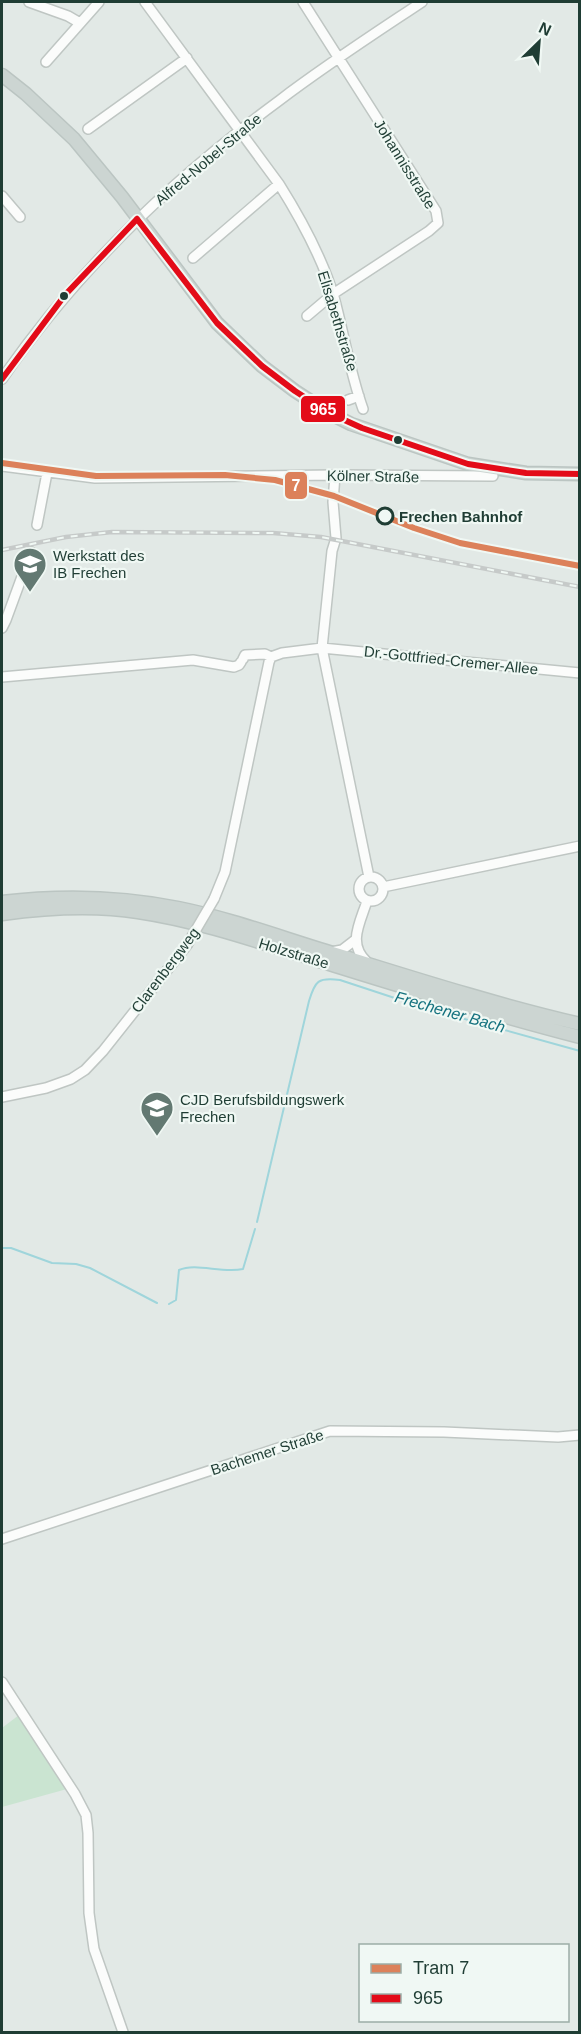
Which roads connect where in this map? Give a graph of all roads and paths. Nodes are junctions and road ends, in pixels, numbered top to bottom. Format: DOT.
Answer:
graph roads {
  1 [pos="29,2"];
  2 [pos="99,2"];
  3 [pos="145,2"];
  4 [pos="303,2"];
  5 [pos="422,2"];
  6 [pos="80,23"];
  7 [pos="187,58"];
  8 [pos="338,58"];
  9 [pos="46,62"];
  10 [pos="2,75"];
  11 [pos="88,129"];
  12 [pos="239,130"];
  13 [pos="279,184"];
  14 [pos="2,196"];
  15 [pos="20,217"];
  16 [pos="137,219"];
  17 [pos="193,258"];
  18 [pos="333,294"];
  19 [pos="307,316"];
  20 [pos="2,360"];
  21 [pos="11,364"];
  22 [pos="2,379"];
  23 [pos="359,396"];
  24 [pos="348,400"];
  25 [pos="363,409"];
  26 [pos="2,466"];
  27 [pos="47,472"];
  28 [pos="579,474"];
  29 [pos="334,475"];
  30 [pos="493,476"];
  31 [pos="37,525"];
  32 [pos="31,552"];
  33 [pos="2,628"];
  34 [pos="322,648"];
  35 [pos="270,662"];
  36 [pos="579,673"];
  37 [pos="2,677"];
  38 [pos="579,846"];
  39 [pos="369,877"];
  40 [pos="383,887"];
  41 [pos="367,901"];
  42 [pos="2,902"];
  43 [pos="2,914"];
  44 [pos="355,940"];
  45 [pos="329,952"];
  46 [pos="372,965"];
  47 [pos="579,1024"];
  48 [pos="579,1037"];
  49 [pos="2,1097"];
  50 [pos="579,1435"];
  51 [pos="2,1539"];
  52 [pos="2,1682"];
  53 [pos="123,2032"];
  1 -- 6 [label="street"];
  2 -- 6 [label="street"];
  3 -- 7 [label="street, Elisabethstraße"];
  4 -- 8 [label="street, Johannisstraße"];
  5 -- 8 [label="street, Alfred-Nobel-Straße"];
  6 -- 9 [label="street"];
  7 -- 11 [label="street"];
  7 -- 12 [label="street, Elisabethstraße"];
  8 -- 12 [label="street, Alfred-Nobel-Straße"];
  8 -- 18 [label="street, Johannisstraße"];
  10 -- 16 [label="main road, Kölner Straße"];
  12 -- 13 [label="street, Elisabethstraße"];
  12 -- 16 [label="street, Alfred-Nobel-Straße"];
  13 -- 17 [label="street"];
  13 -- 18 [label="street, Elisabethstraße"];
  14 -- 15 [label="street"];
  16 -- 21 [label="street, Alfred-Nobel-Straße"];
  16 -- 28 [label="main road, Kölner Straße"];
  18 -- 19 [label="street, Johannisstraße"];
  18 -- 23 [label="street, Elisabethstraße"];
  20 -- 21 [label="street"];
  21 -- 22 [label="street, Alfred-Nobel-Straße"];
  23 -- 24 [label="street"];
  23 -- 25 [label="street, Elisabethstraße"];
  26 -- 27 [label="street, Kölner Straße"];
  27 -- 29 [label="street, Kölner Straße"];
  27 -- 31 [label="street"];
  29 -- 30 [label="street, Kölner Straße"];
  29 -- 34 [label="street"];
  32 -- 33 [label="street"];
  34 -- 35 [label="street, Dr.-Gottfried-Cremer-Allee"];
  34 -- 36 [label="street, Dr.-Gottfried-Cremer-Allee"];
  34 -- 39 [label="street"];
  35 -- 37 [label="street, Dr.-Gottfried-Cremer-Allee"];
  35 -- 49 [label="street, Clarenbergweg, bridge"];
  38 -- 40 [label="street"];
  39 -- 40 [label="street"];
  39 -- 41 [label="street"];
  40 -- 41 [label="street"];
  41 -- 44 [label="street"];
  42 -- 45 [label="main road, Holzstraße"];
  43 -- 48 [label="main road, Holzstraße"];
  44 -- 45 [label="street"];
  44 -- 46 [label="street"];
  45 -- 46 [label="main road, Holzstraße"];
  46 -- 47 [label="main road, Holzstraße"];
  50 -- 51 [label="street, Bachemer Straße"];
  52 -- 53 [label="street"];
}
